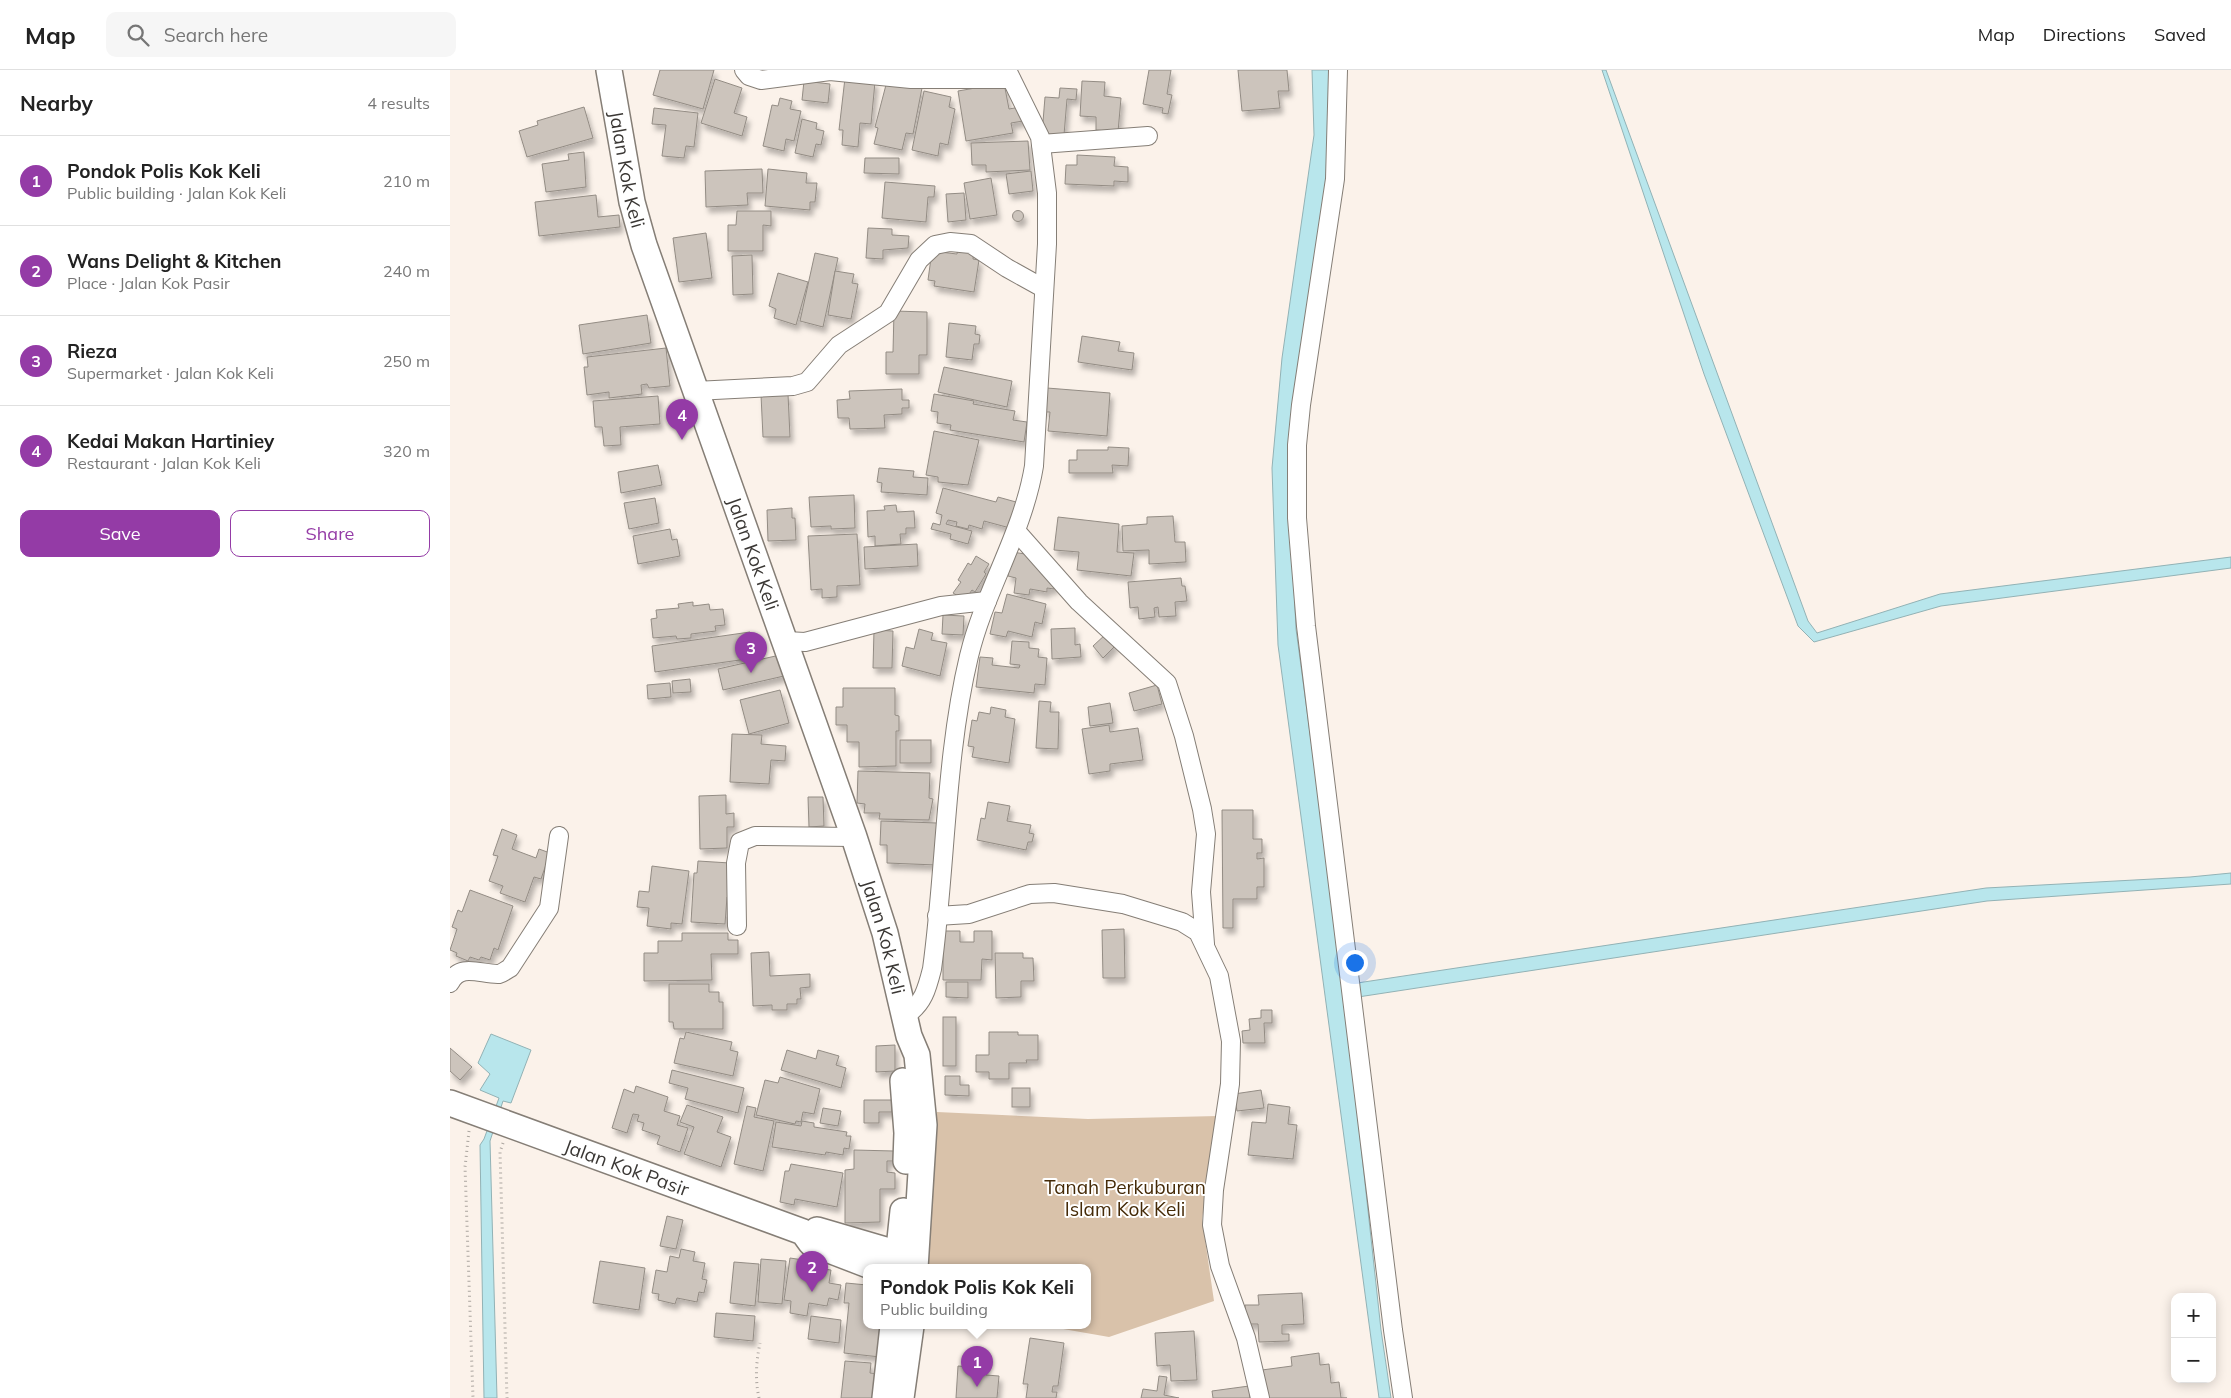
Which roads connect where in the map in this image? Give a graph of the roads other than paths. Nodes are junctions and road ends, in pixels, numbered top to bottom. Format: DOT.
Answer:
graph roads {
  1 [pos="609,70"];
  2 [pos="744,70"];
  3 [pos="1338,70"];
  4 [pos="1009,74"];
  5 [pos="1148,136"];
  6 [pos="1042,144"];
  7 [pos="1043,288"];
  8 [pos="694,391"];
  9 [pos="1016,532"];
  10 [pos="987,601"];
  11 [pos="786,641"];
  12 [pos="559,836"];
  13 [pos="854,837"];
  14 [pos="937,916"];
  15 [pos="737,926"];
  16 [pos="1205,947"];
  17 [pos="450,983"];
  18 [pos="908,1025"];
  19 [pos="461,1107"];
  20 [pos="913,1199"];
  21 [pos="845,1248"];
  22 [pos="870,1264"];
  23 [pos="901,1264"];
  24 [pos="904,1264"];
  25 [pos="863,1269"];
  26 [pos="904,1330"];
  27 [pos="884,1398"];
  28 [pos="902,1398"];
  29 [pos="1260,1398"];
  30 [pos="1403,1398"];
  1 -- 8 [label="street, Jalan Kok Keli"];
  2 -- 4 [label="street"];
  3 -- 30 [label="street"];
  4 -- 6 [label="street"];
  5 -- 6 [label="street"];
  6 -- 7 [label="street"];
  7 -- 8 [label="street"];
  7 -- 9 [label="street"];
  8 -- 11 [label="street, Jalan Kok Keli"];
  9 -- 10 [label="street"];
  9 -- 16 [label="street"];
  10 -- 11 [label="street"];
  10 -- 14 [label="street"];
  11 -- 13 [label="street, Jalan Kok Keli"];
  12 -- 17 [label="street"];
  13 -- 15 [label="street"];
  13 -- 18 [label="street, Jalan Kok Keli"];
  14 -- 16 [label="street"];
  14 -- 18 [label="street"];
  16 -- 29 [label="street"];
  18 -- 20 [label="street"];
  19 -- 21 [label="street, Jalan Kok Pasir"];
  20 -- 21 [label="street"];
  20 -- 24 [label="street"];
  21 -- 22 [label="street, Jalan Kok Pasir"];
  21 -- 23 [label="street, Jalan Kok Pasir"];
  21 -- 25 [label="street"];
  26 -- 27 [label="street"];
  26 -- 28 [label="street"];
}
